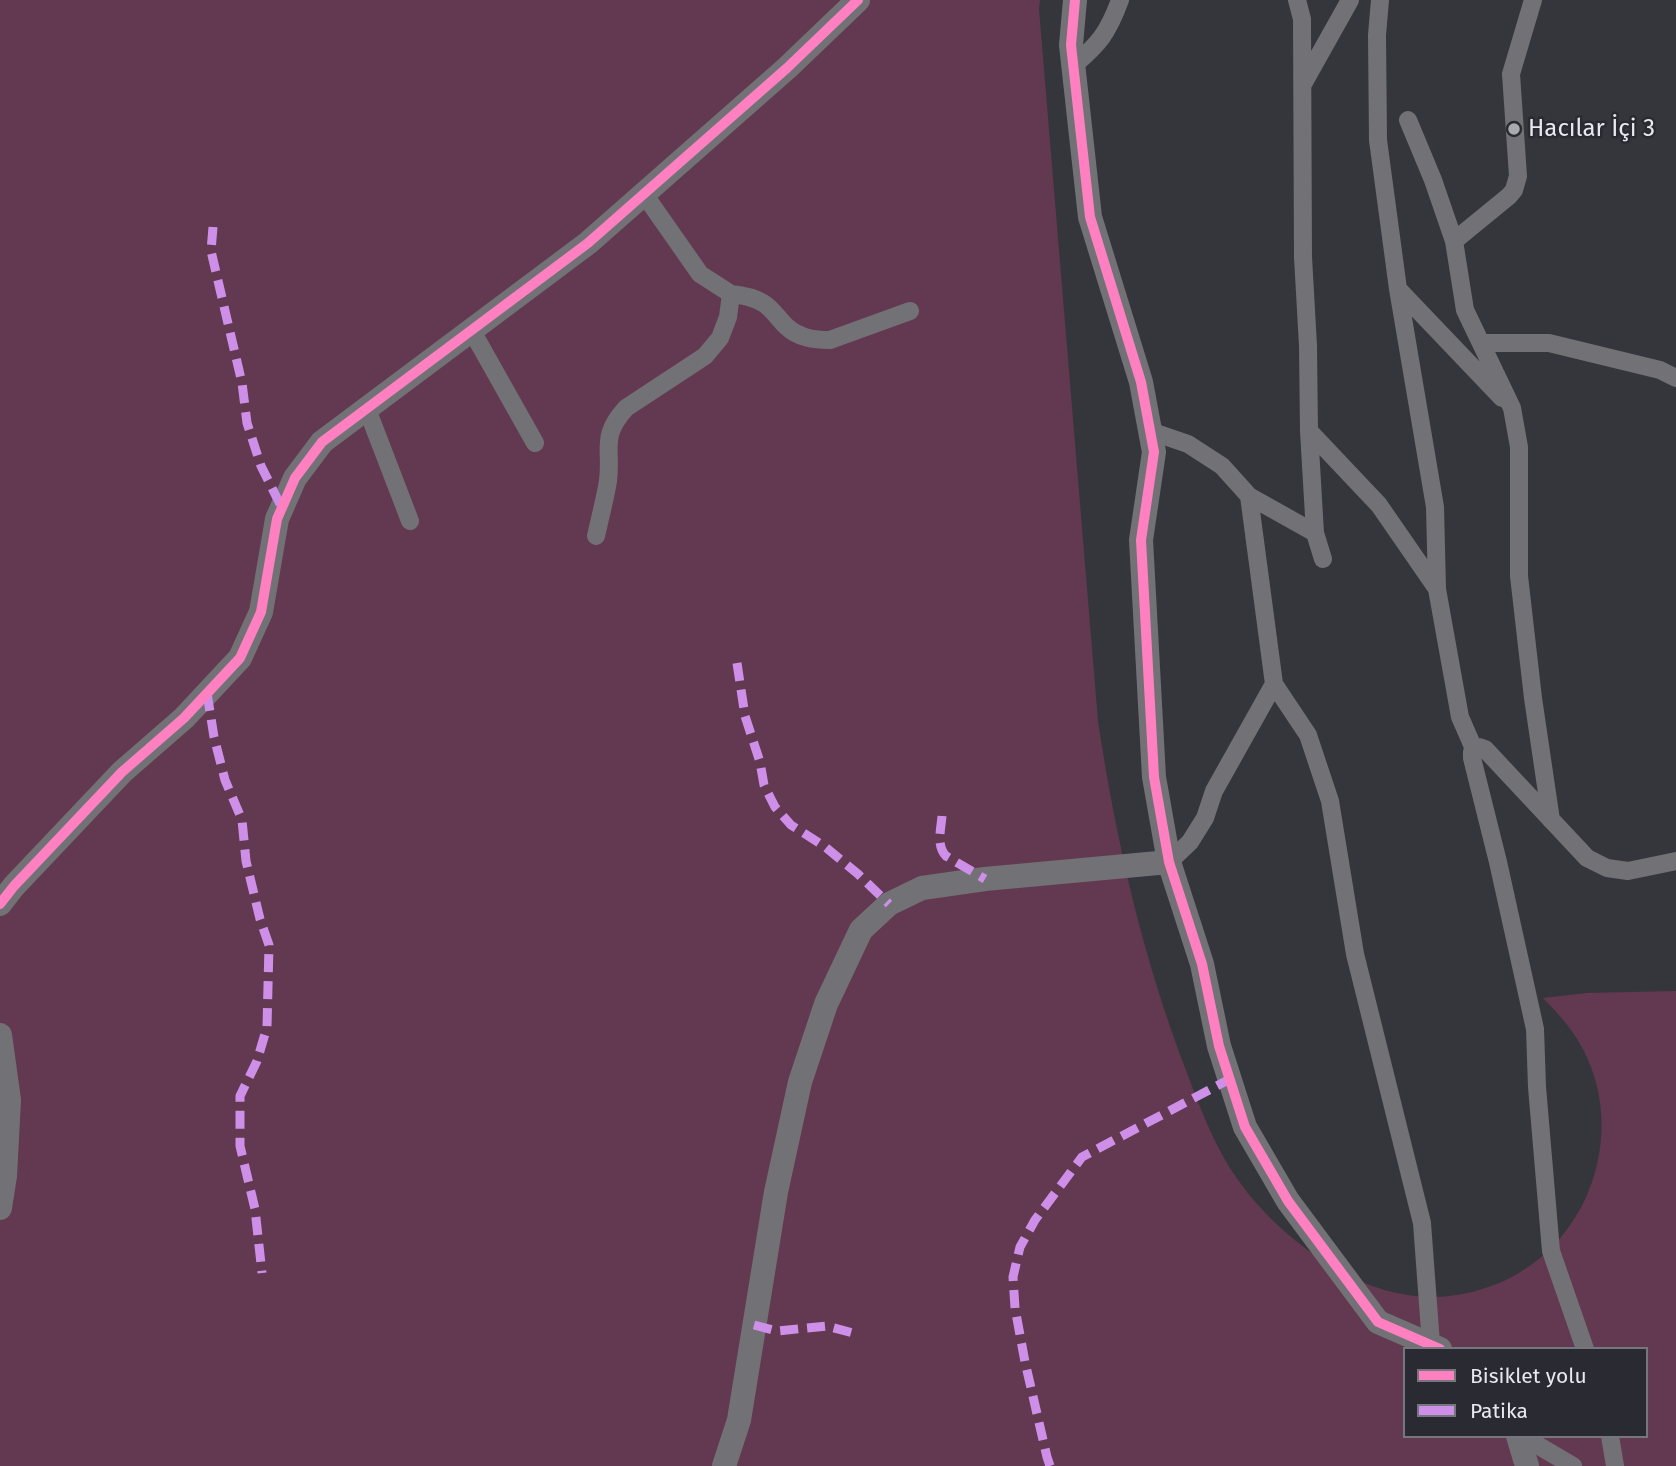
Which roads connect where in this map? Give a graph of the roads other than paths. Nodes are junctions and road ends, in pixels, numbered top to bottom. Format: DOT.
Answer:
graph roads {
  1 [pos="858,0"];
  2 [pos="1074,0"];
  3 [pos="1120,0"];
  4 [pos="1297,0"];
  5 [pos="1350,0"];
  6 [pos="1380,0"];
  7 [pos="1533,0"];
  8 [pos="1073,66"];
  9 [pos="1301,87"];
  10 [pos="1408,120"];
  11 [pos="644,194"];
  12 [pos="1454,241"];
  13 [pos="1398,289"];
  14 [pos="731,294"];
  15 [pos="910,312"];
  16 [pos="472,331"];
  17 [pos="1481,343"];
  18 [pos="1676,378"];
  19 [pos="1512,408"];
  20 [pos="368,409"];
  21 [pos="1150,431"];
  22 [pos="1309,431"];
  23 [pos="535,443"];
  24 [pos="1249,496"];
  25 [pos="410,521"];
  26 [pos="1315,533"];
  27 [pos="596,536"];
  28 [pos="1323,559"];
  29 [pos="1437,589"];
  30 [pos="1274,684"];
  31 [pos="1474,750"];
  32 [pos="1551,820"];
  33 [pos="1676,861"];
  34 [pos="1169,862"];
  35 [pos="0,904"];
  36 [pos="0,1035"];
  37 [pos="0,1208"];
  38 [pos="1436,1346"];
  39 [pos="1584,1347"];
  40 [pos="1520,1438"];
  41 [pos="1524,1438"];
  42 [pos="1610,1438"];
  43 [pos="723,1466"];
  44 [pos="1527,1466"];
  45 [pos="1573,1466"];
  46 [pos="1615,1466"];
  1 -- 11 [label="street"];
  2 -- 8 [label="street"];
  3 -- 8 [label="street"];
  4 -- 9 [label="street"];
  5 -- 9 [label="street"];
  6 -- 13 [label="street"];
  7 -- 12 [label="street"];
  8 -- 21 [label="street"];
  9 -- 22 [label="street"];
  10 -- 12 [label="street"];
  11 -- 14 [label="street"];
  11 -- 16 [label="street"];
  12 -- 17 [label="street"];
  13 -- 19 [label="street"];
  13 -- 29 [label="street"];
  14 -- 15 [label="street"];
  14 -- 27 [label="street"];
  16 -- 20 [label="street"];
  16 -- 23 [label="street"];
  17 -- 18 [label="street"];
  17 -- 19 [label="street"];
  19 -- 32 [label="street"];
  20 -- 25 [label="street"];
  20 -- 35 [label="street"];
  21 -- 24 [label="street"];
  21 -- 34 [label="street"];
  22 -- 26 [label="street"];
  22 -- 29 [label="street"];
  24 -- 26 [label="street"];
  24 -- 30 [label="street"];
  26 -- 28 [label="street"];
  29 -- 31 [label="street"];
  30 -- 34 [label="street"];
  30 -- 38 [label="street"];
  31 -- 32 [label="street"];
  31 -- 39 [label="street"];
  32 -- 33 [label="street"];
  34 -- 38 [label="street"];
  34 -- 43 [label="street"];
  36 -- 37 [label="street"];
  40 -- 44 [label="street"];
  41 -- 45 [label="street"];
  42 -- 46 [label="street"];
}
